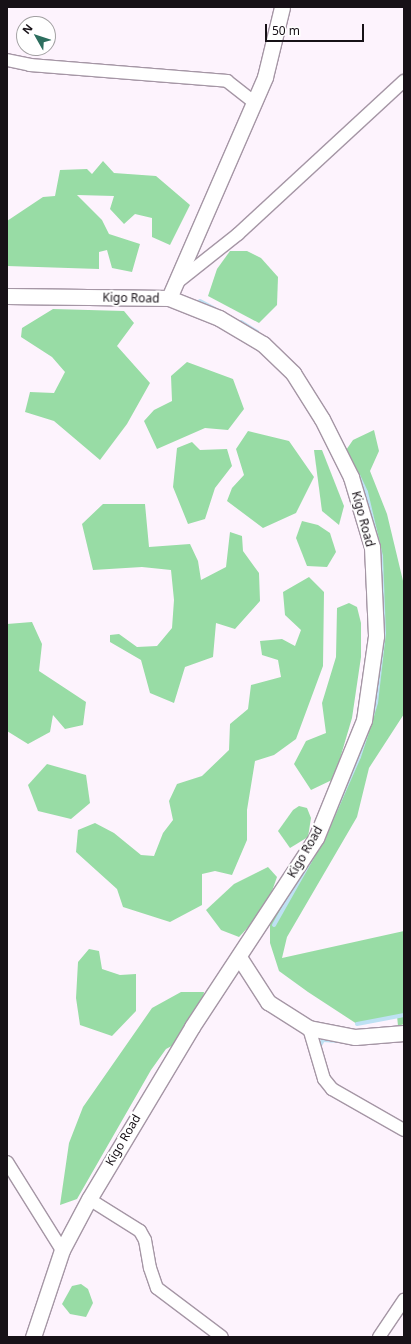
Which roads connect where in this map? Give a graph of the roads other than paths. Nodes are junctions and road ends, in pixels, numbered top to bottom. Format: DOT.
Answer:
graph roads {
  1 [pos="282,7"];
  2 [pos="7,60"];
  3 [pos="404,81"];
  4 [pos="254,102"];
  5 [pos="171,292"];
  6 [pos="7,296"];
  7 [pos="239,957"];
  8 [pos="309,1028"];
  9 [pos="404,1033"];
  10 [pos="404,1130"];
  11 [pos="7,1162"];
  12 [pos="89,1199"];
  13 [pos="62,1250"];
  14 [pos="404,1300"];
  15 [pos="33,1337"];
  16 [pos="222,1337"];
  17 [pos="379,1337"];
  1 -- 4 [label="street"];
  2 -- 4 [label="street"];
  3 -- 5 [label="street"];
  4 -- 5 [label="street"];
  5 -- 6 [label="street, Kigo Road"];
  5 -- 7 [label="street, Kigo Road"];
  7 -- 8 [label="street"];
  7 -- 12 [label="street, Kigo Road"];
  8 -- 9 [label="street"];
  8 -- 10 [label="street"];
  11 -- 13 [label="street"];
  12 -- 13 [label="street, Kigo Road"];
  12 -- 16 [label="street"];
  13 -- 15 [label="street, Kigo Road"];
  14 -- 17 [label="street"];
}
